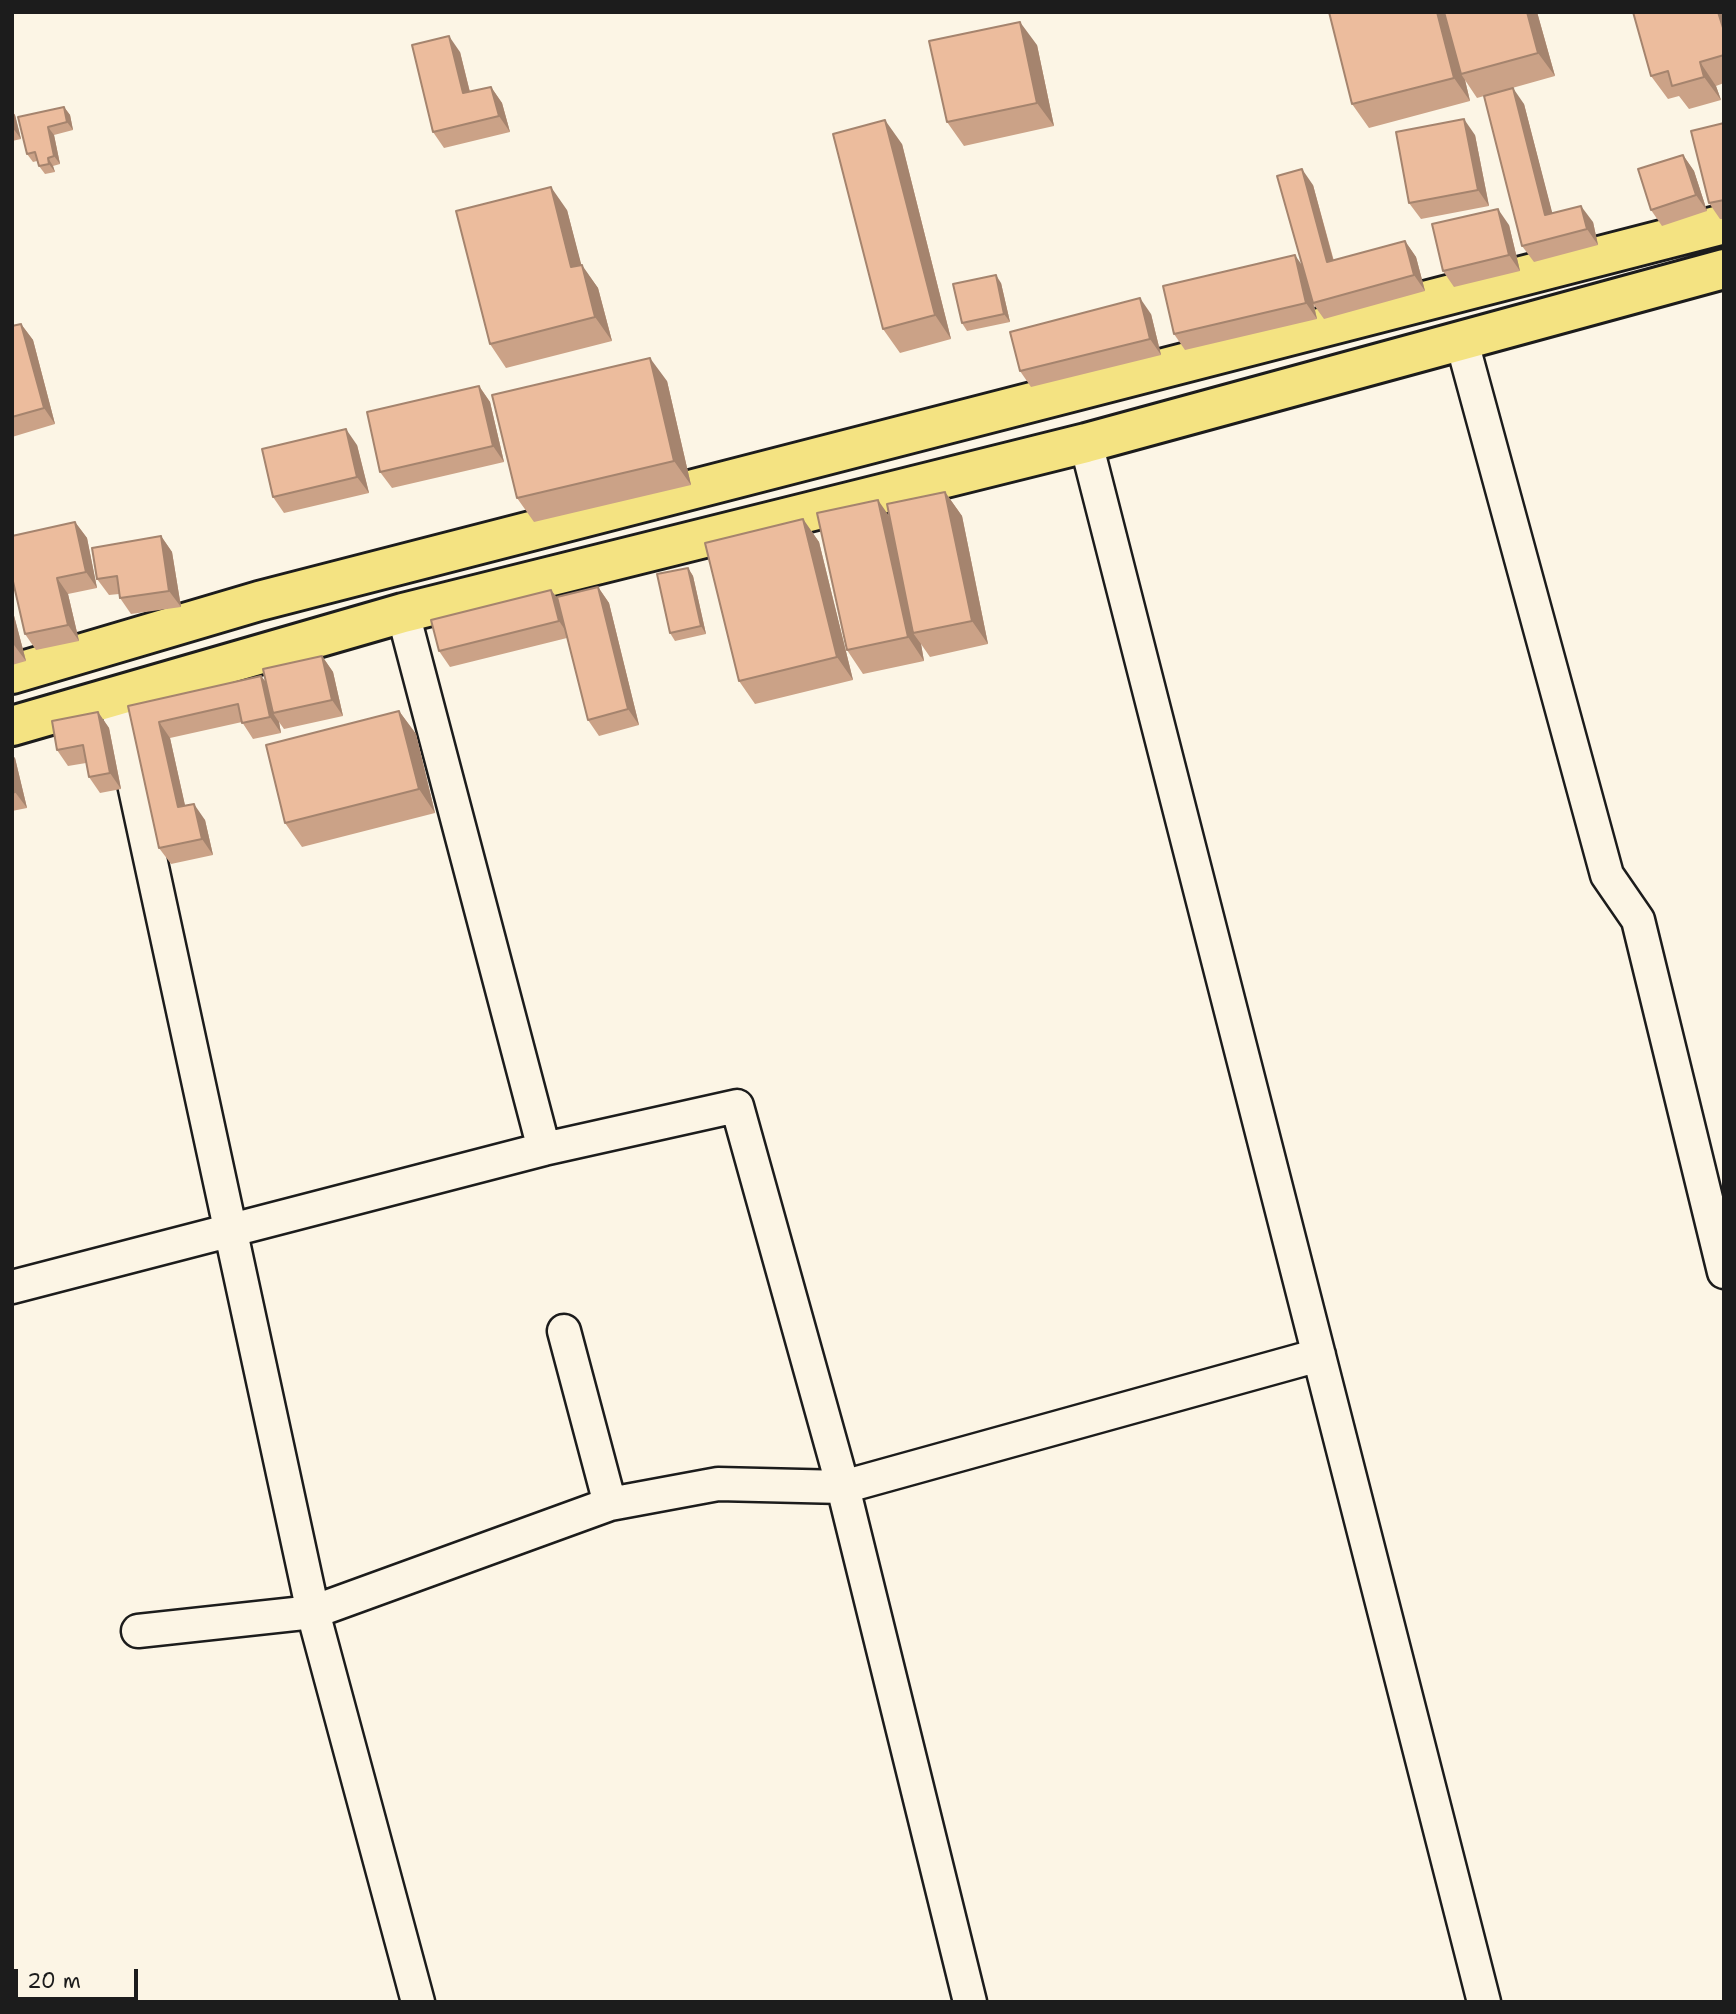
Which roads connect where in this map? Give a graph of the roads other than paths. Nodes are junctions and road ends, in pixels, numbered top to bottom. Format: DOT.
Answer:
graph roads {
  1 [pos="1724,224"];
  2 [pos="1724,269"];
  3 [pos="1462,342"];
  4 [pos="1086,443"];
  5 [pos="403,613"];
  6 [pos="12,674"];
  7 [pos="115,696"];
  8 [pos="12,726"];
  9 [pos="544,1149"];
  10 [pos="230,1229"];
  11 [pos="1724,1272"];
  12 [pos="12,1287"];
  13 [pos="564,1331"];
  14 [pos="1319,1355"];
  15 [pos="843,1487"];
  16 [pos="610,1504"];
  17 [pos="313,1612"];
  18 [pos="138,1631"];
  19 [pos="418,2002"];
  20 [pos="970,2002"];
  21 [pos="1484,2002"];
  1 -- 6 [label="main road"];
  2 -- 3 [label="main road"];
  3 -- 4 [label="main road"];
  3 -- 11 [label="street"];
  4 -- 5 [label="main road"];
  4 -- 14 [label="street"];
  5 -- 7 [label="main road"];
  5 -- 9 [label="street"];
  7 -- 8 [label="main road"];
  7 -- 10 [label="street"];
  9 -- 10 [label="street"];
  9 -- 15 [label="street"];
  10 -- 12 [label="street"];
  10 -- 17 [label="street"];
  13 -- 16 [label="street"];
  14 -- 15 [label="street"];
  14 -- 21 [label="street"];
  15 -- 16 [label="street"];
  15 -- 20 [label="street"];
  16 -- 17 [label="street"];
  17 -- 18 [label="street"];
  17 -- 19 [label="street"];
}
